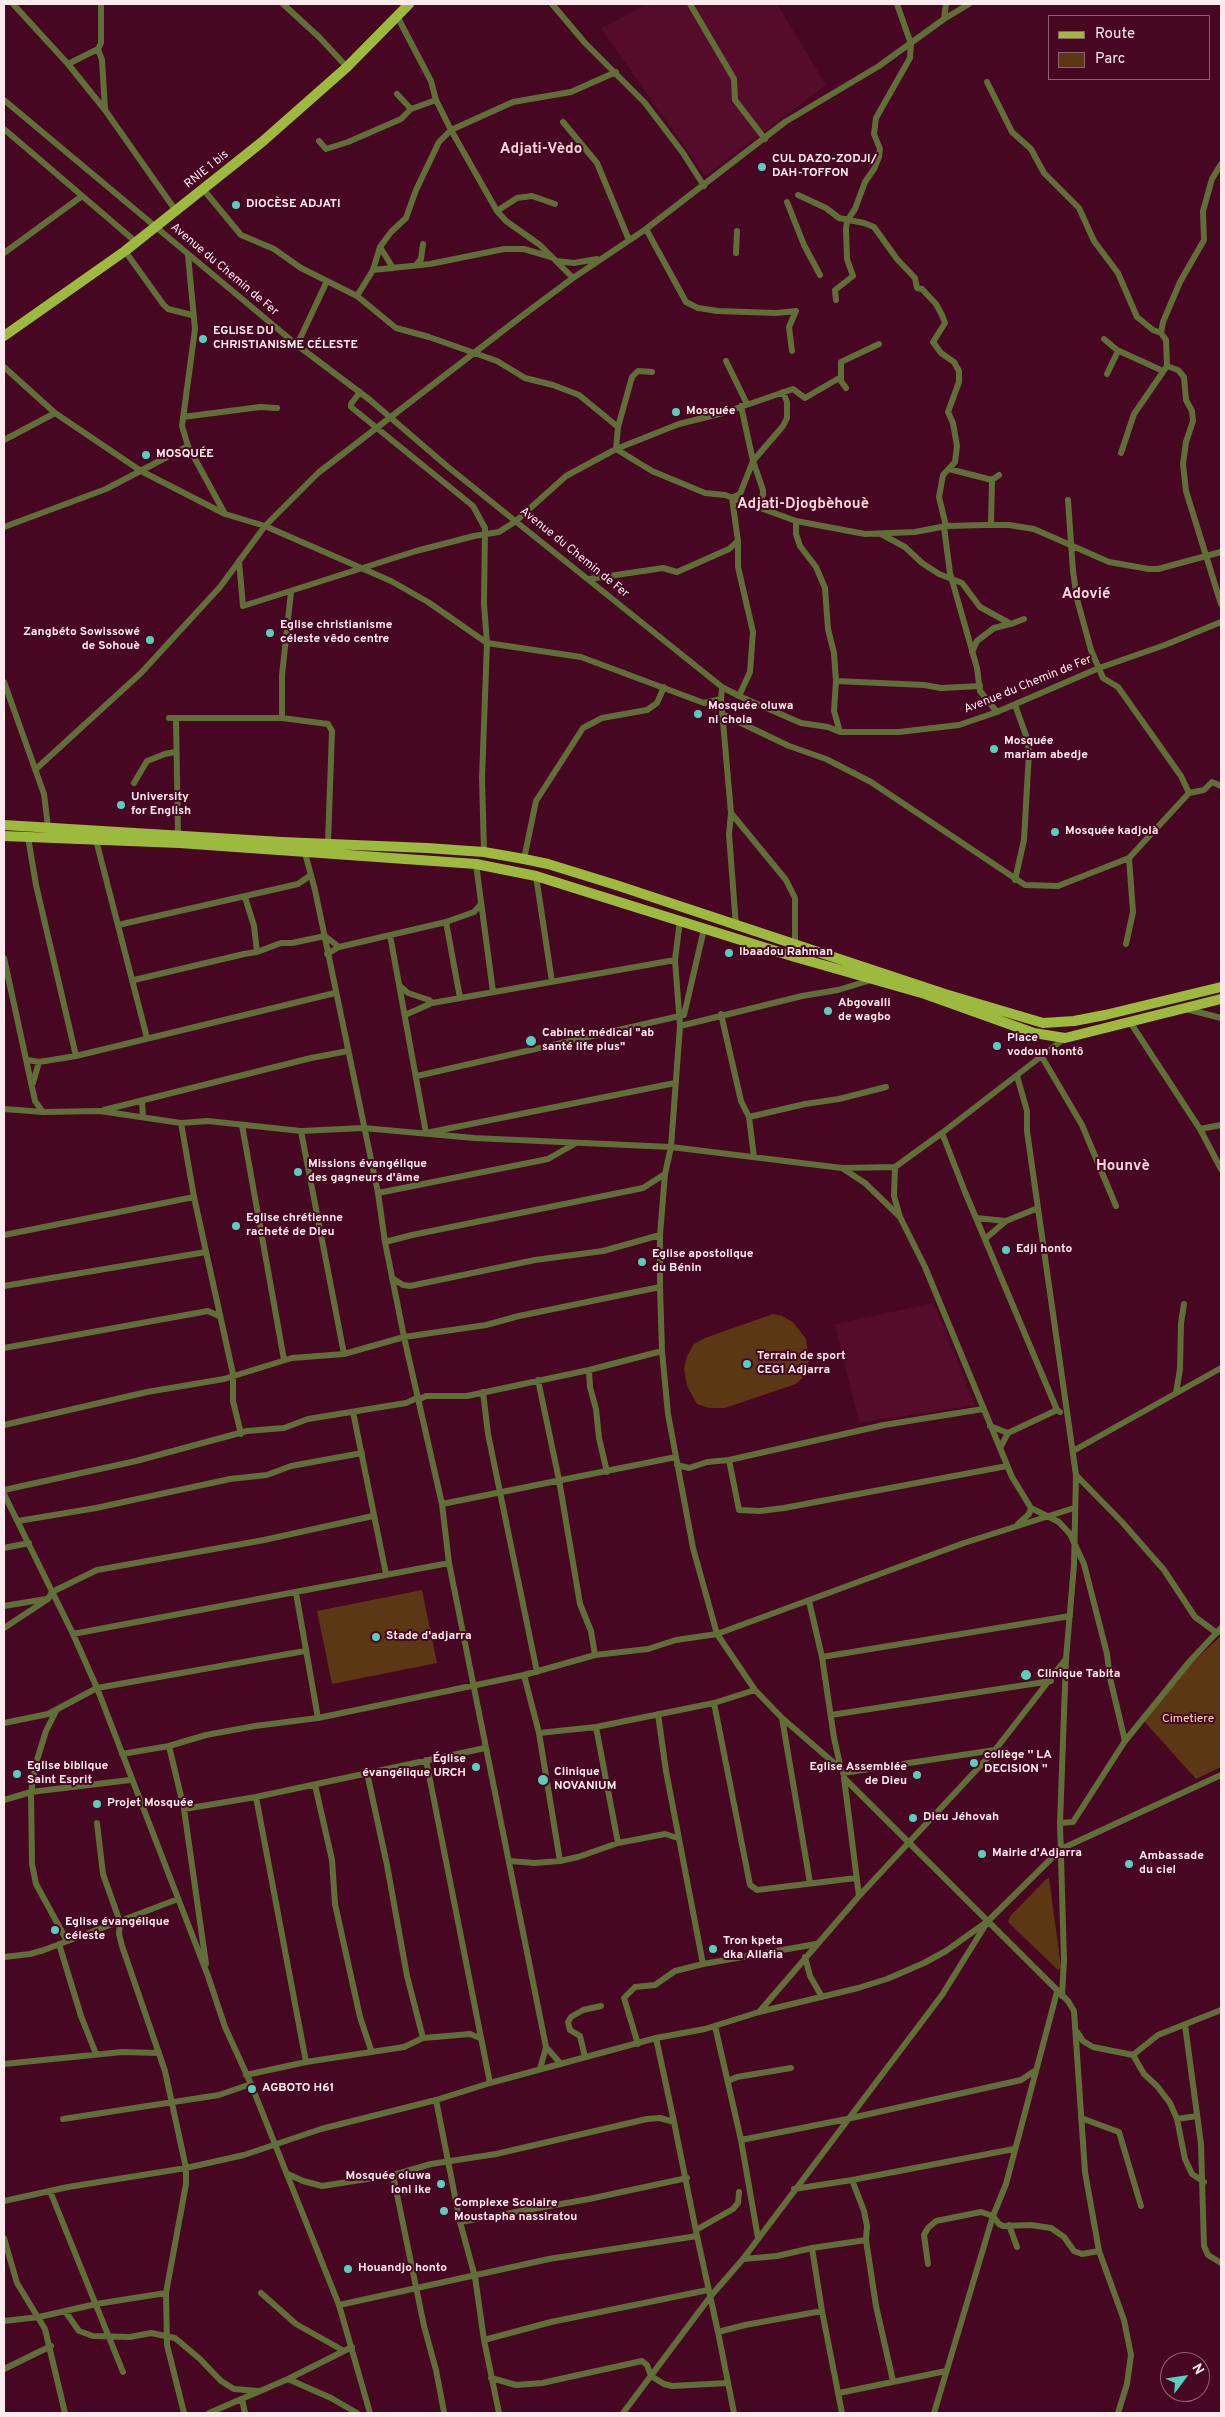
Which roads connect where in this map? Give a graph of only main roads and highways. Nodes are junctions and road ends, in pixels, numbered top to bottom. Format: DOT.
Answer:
graph roads {
  1 [pos="409,4"];
  2 [pos="4,336"];
  3 [pos="4,826"];
  4 [pos="1221,987"];
  5 [pos="1221,999"];
  1 -- 2 [label="main road, RNIE 1 bis"];
  3 -- 4 [label="main road"];
  3 -- 5 [label="main road"];
}
